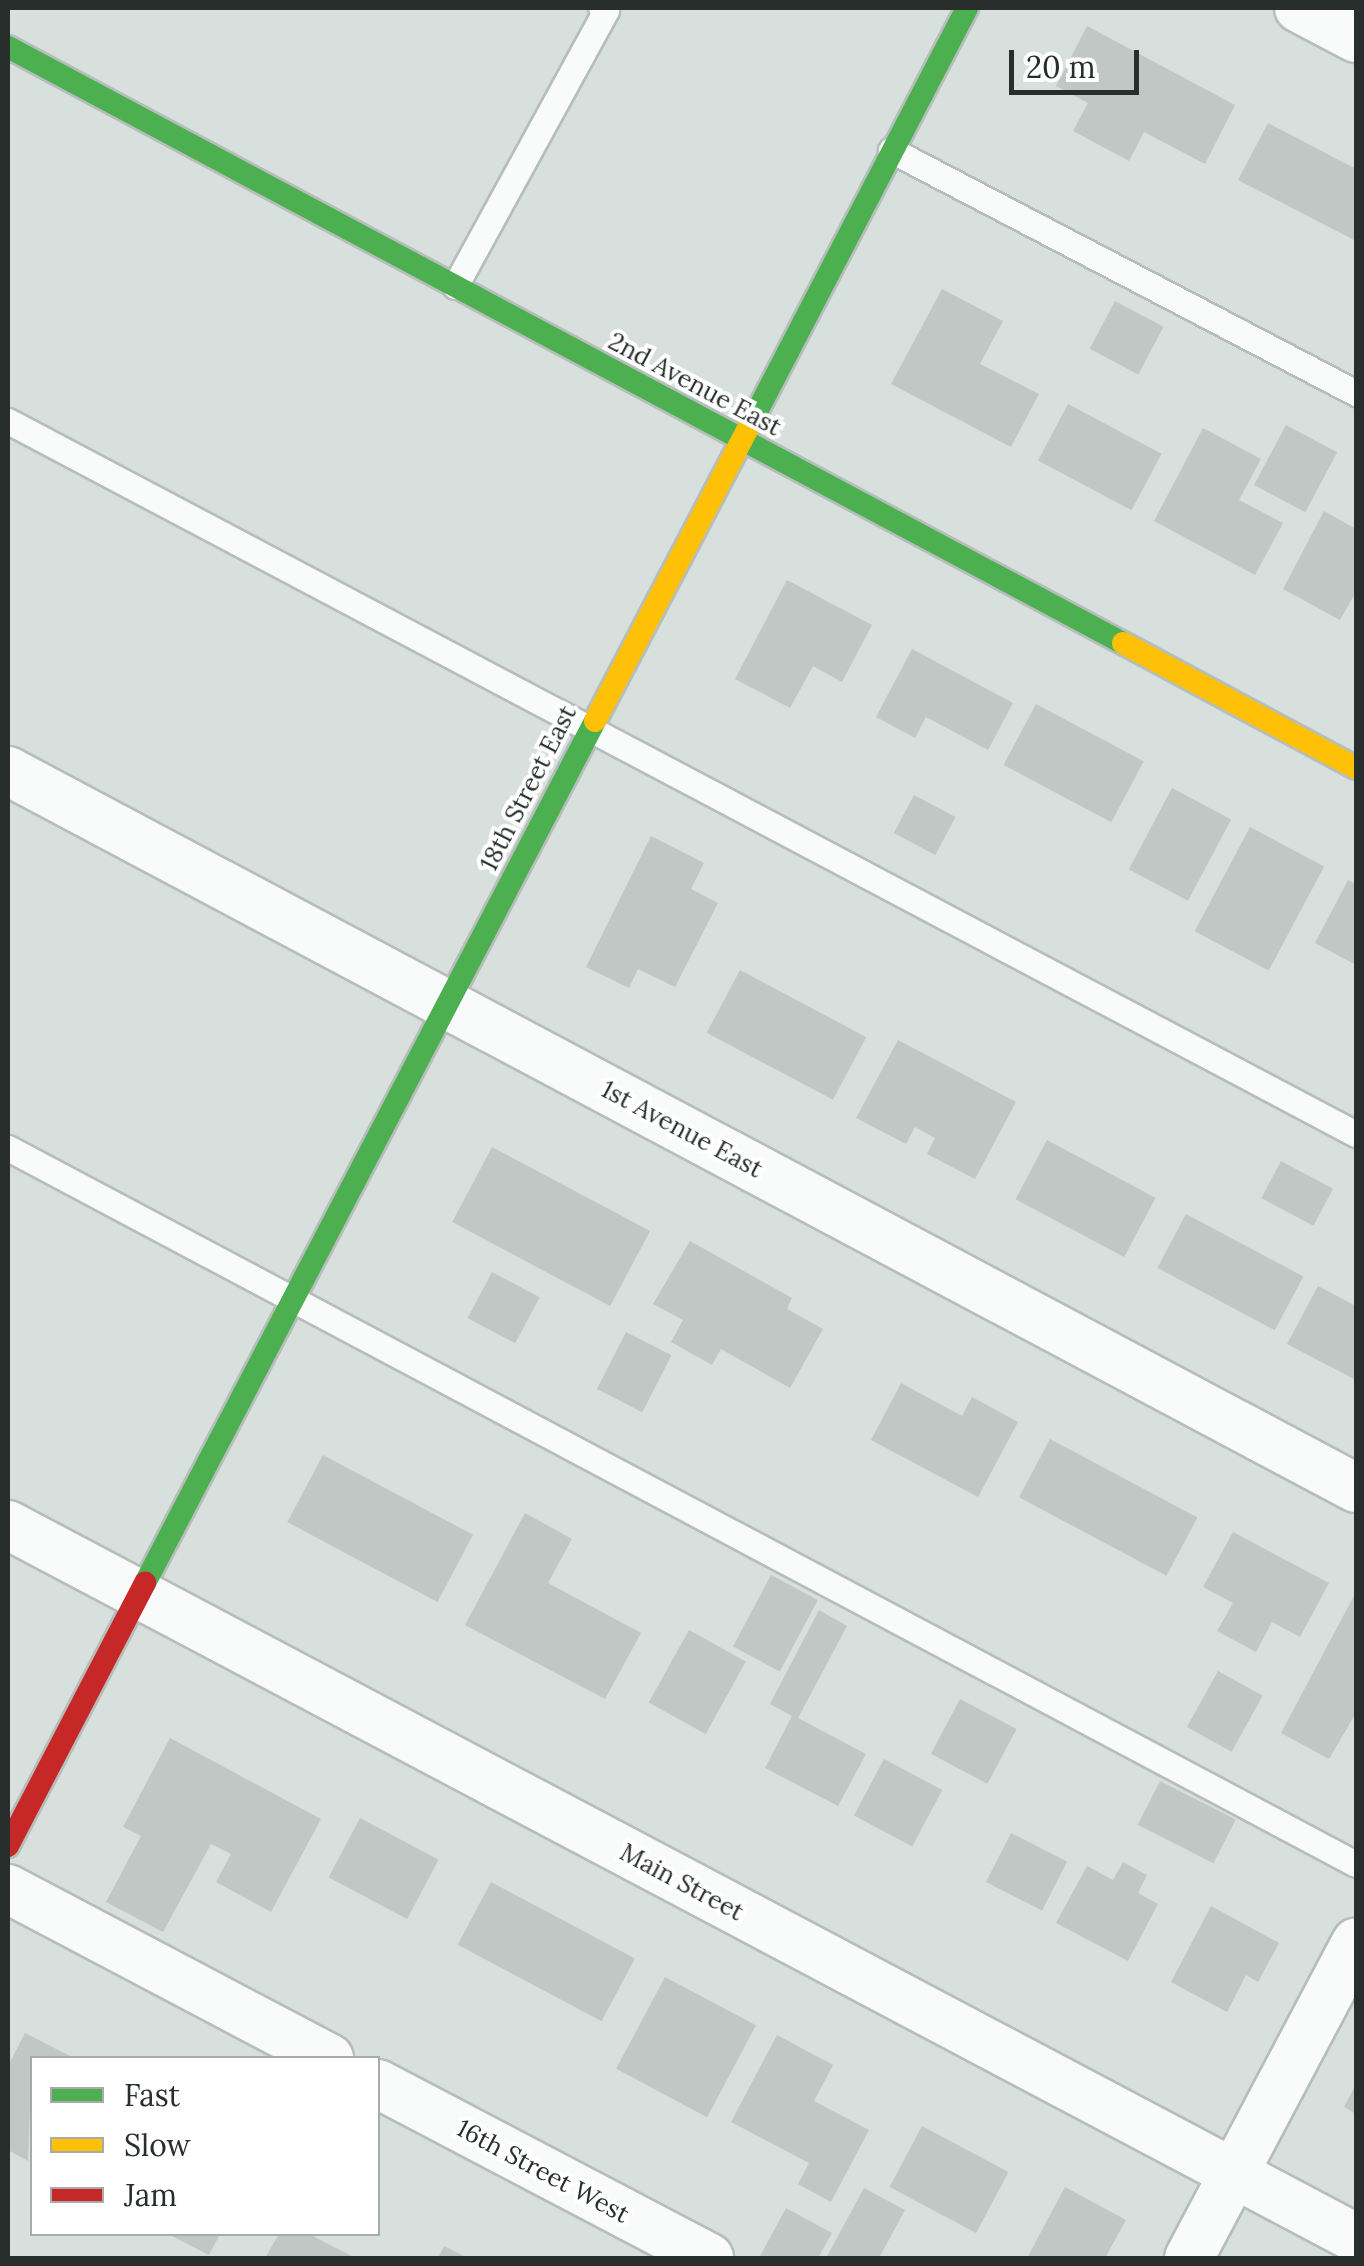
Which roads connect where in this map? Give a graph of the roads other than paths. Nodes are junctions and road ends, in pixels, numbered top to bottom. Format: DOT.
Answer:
graph roads {
  1 [pos="601,8"];
  2 [pos="966,8"];
  3 [pos="1299,8"];
  4 [pos="1356,38"];
  5 [pos="8,47"];
  6 [pos="891,150"];
  7 [pos="455,286"];
  8 [pos="1356,393"];
  9 [pos="8,420"];
  10 [pos="740,439"];
  11 [pos="588,732"];
  12 [pos="1356,768"];
  13 [pos="8,771"];
  14 [pos="447,1004"];
  15 [pos="1356,1134"];
  16 [pos="8,1148"];
  17 [pos="292,1300"];
  18 [pos="1356,1488"];
  19 [pos="8,1524"];
  20 [pos="138,1594"];
  21 [pos="8,1846"];
  22 [pos="1356,1864"];
  23 [pos="8,1889"];
  24 [pos="1356,1942"];
  25 [pos="325,2056"];
  26 [pos="380,2085"];
  27 [pos="1234,2174"];
  28 [pos="1356,2238"];
  29 [pos="709,2258"];
  30 [pos="1189,2258"];
  1 -- 7 [label="lane"];
  2 -- 6 [label="street, 18th Street East"];
  3 -- 4 [label="street"];
  5 -- 7 [label="street, 2nd Avenue East"];
  6 -- 8 [label="lane"];
  6 -- 10 [label="street, 18th Street East"];
  7 -- 10 [label="street, 2nd Avenue East"];
  9 -- 11 [label="lane"];
  10 -- 11 [label="street, 18th Street East"];
  10 -- 12 [label="street, 2nd Avenue East"];
  11 -- 14 [label="street, 18th Street East"];
  11 -- 15 [label="lane"];
  13 -- 14 [label="street, 1st Avenue East"];
  14 -- 17 [label="street, 18th Street East"];
  14 -- 18 [label="street, 1st Avenue East"];
  16 -- 17 [label="lane"];
  17 -- 20 [label="street, 18th Street East"];
  17 -- 22 [label="lane"];
  19 -- 20 [label="street, Main Street"];
  20 -- 21 [label="street, 18th Street East"];
  20 -- 27 [label="street, Main Street"];
  23 -- 25 [label="street"];
  24 -- 27 [label="street"];
  26 -- 29 [label="street, 16th Street West"];
  27 -- 28 [label="street, Main Street"];
  27 -- 30 [label="street"];
}
